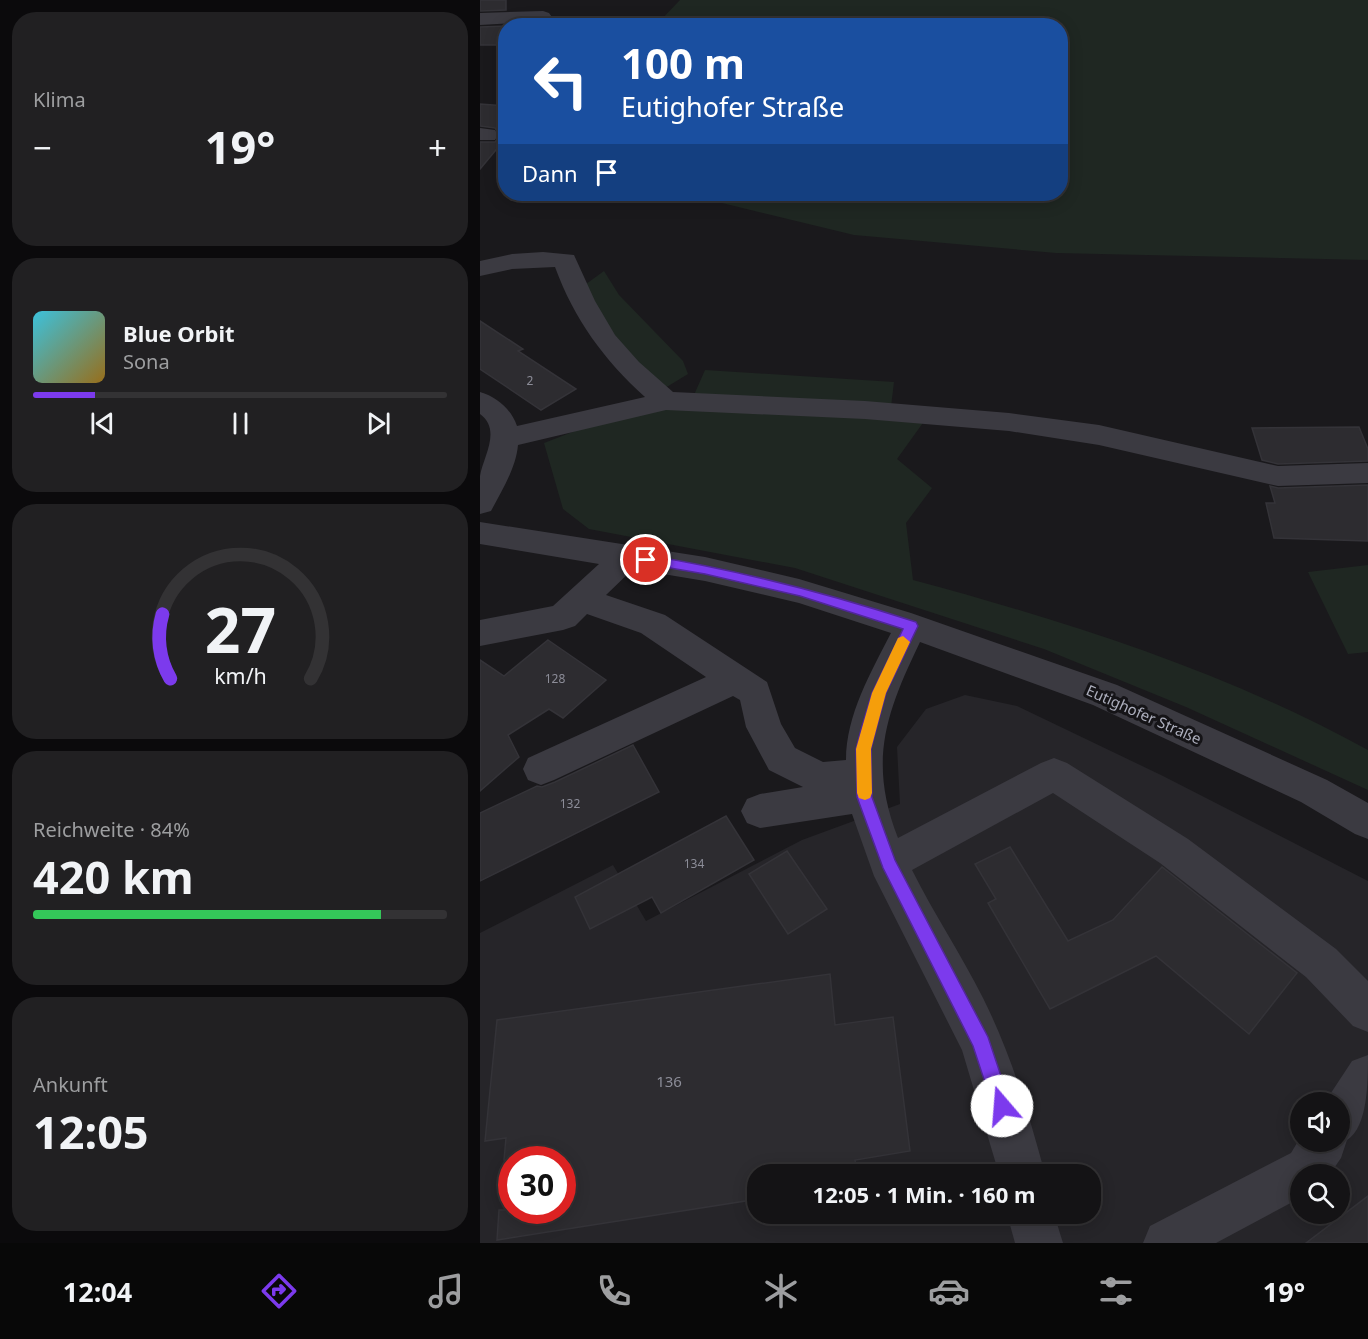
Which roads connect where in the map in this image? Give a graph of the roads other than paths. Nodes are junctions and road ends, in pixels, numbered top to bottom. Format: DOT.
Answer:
graph roads {
  1 [pos="543,17"];
  2 [pos="498,18"];
  3 [pos="512,18"];
  4 [pos="480,19"];
  5 [pos="480,269"];
  6 [pos="480,401"];
  7 [pos="666,401"];
  8 [pos="506,438"];
  9 [pos="1368,473"];
  10 [pos="480,503"];
  11 [pos="480,533"];
  12 [pos="626,556"];
  13 [pos="582,600"];
  14 [pos="911,626"];
  15 [pos="480,633"];
  16 [pos="736,679"];
  17 [pos="541,769"];
  18 [pos="864,786"];
  19 [pos="760,811"];
  20 [pos="1368,822"];
  21 [pos="888,863"];
  22 [pos="1368,1011"];
  23 [pos="1368,1077"];
  24 [pos="1350,1105"];
  25 [pos="1319,1152"];
  26 [pos="1019,1164"];
  27 [pos="1034,1224"];
  28 [pos="1039,1243"];
  29 [pos="1167,1243"];
  1 -- 3 [label="street"];
  2 -- 4 [label="street"];
  5 -- 7 [label="street"];
  6 -- 8 [label="street"];
  7 -- 8 [label="street"];
  7 -- 9 [label="street"];
  8 -- 10 [label="street"];
  11 -- 12 [label="street, Eutighofer Straße"];
  12 -- 13 [label="street"];
  12 -- 14 [label="street, Eutighofer Straße"];
  13 -- 15 [label="street"];
  13 -- 16 [label="street"];
  14 -- 18 [label="street"];
  14 -- 20 [label="street, Eutighofer Straße"];
  16 -- 17 [label="street"];
  16 -- 18 [label="street"];
  18 -- 19 [label="street"];
  18 -- 21 [label="street"];
  21 -- 22 [label="street"];
  21 -- 26 [label="street"];
  23 -- 24 [label="street"];
  25 -- 29 [label="street"];
  27 -- 28 [label="street"];
}
